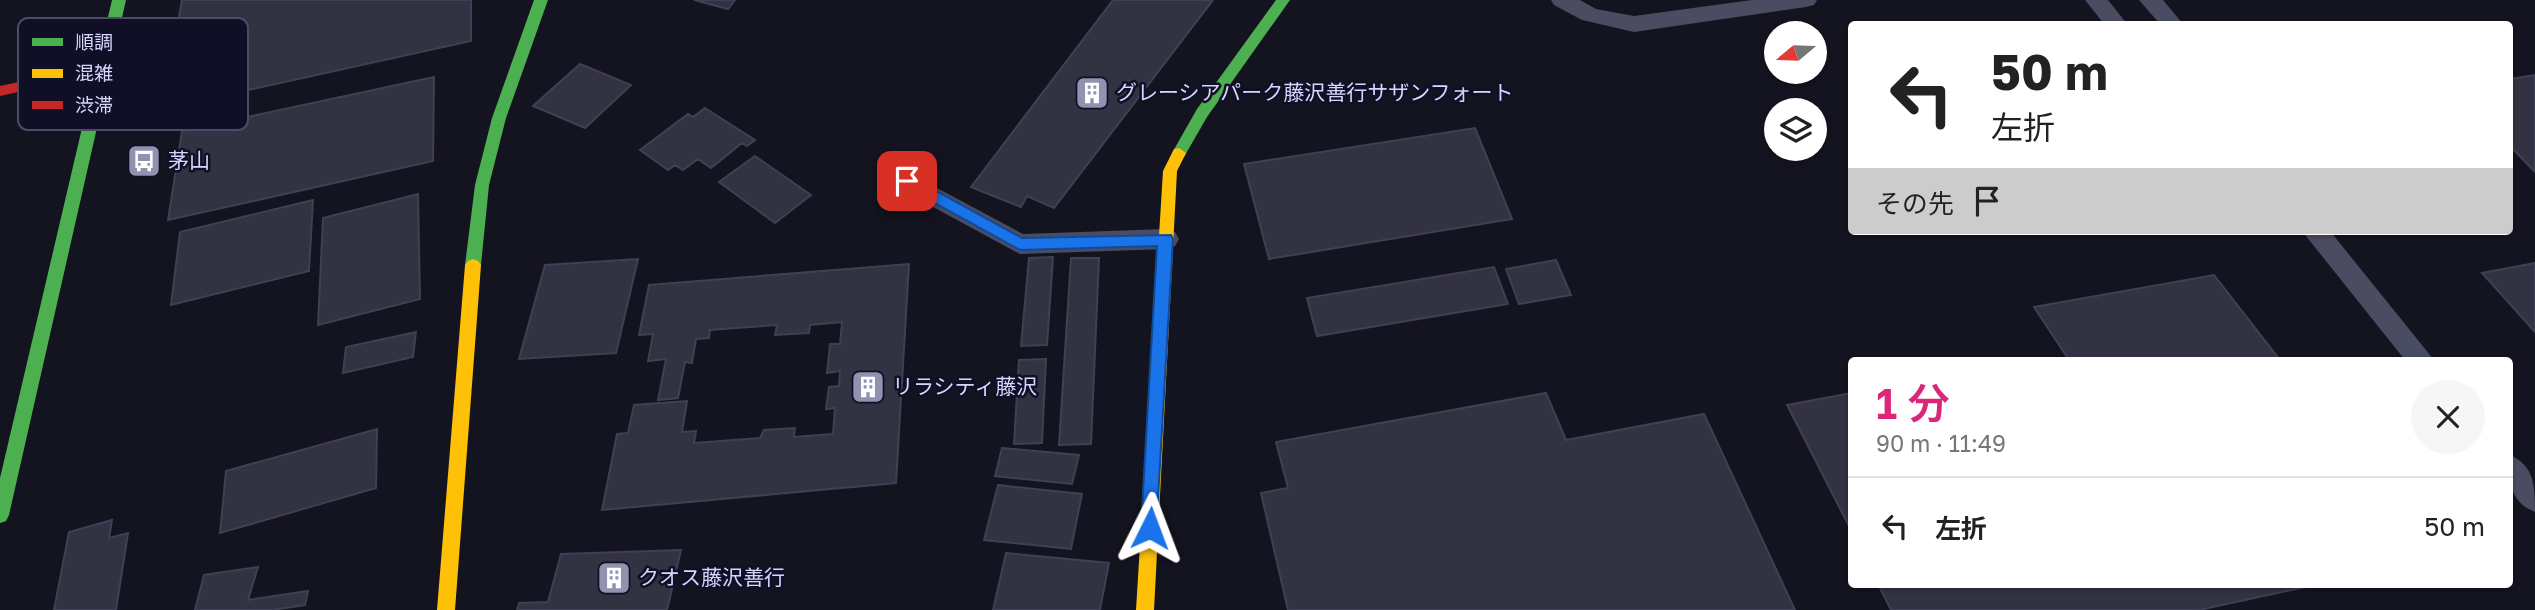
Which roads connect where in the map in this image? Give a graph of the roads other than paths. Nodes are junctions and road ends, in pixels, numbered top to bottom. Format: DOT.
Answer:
graph roads {
  1 [pos="119,0"];
  2 [pos="541,0"];
  3 [pos="1283,0"];
  4 [pos="1562,0"];
  5 [pos="1806,0"];
  6 [pos="2096,0"];
  7 [pos="2150,0"];
  8 [pos="115,18"];
  9 [pos="2114,21"];
  10 [pos="2169,21"];
  11 [pos="18,87"];
  12 [pos="0,91"];
  13 [pos="89,130"];
  14 [pos="907,181"];
  15 [pos="2318,235"];
  16 [pos="1166,239"];
  17 [pos="2419,357"];
  18 [pos="2513,472"];
  19 [pos="2535,499"];
  20 [pos="0,515"];
  21 [pos="446,610"];
  22 [pos="1146,610"];
  1 -- 8 [label="street"];
  2 -- 21 [label="street"];
  3 -- 16 [label="street"];
  4 -- 5 [label="lane"];
  6 -- 9 [label="lane"];
  7 -- 10 [label="lane"];
  11 -- 12 [label="street"];
  13 -- 20 [label="street"];
  14 -- 16 [label="lane"];
  15 -- 17 [label="lane"];
  16 -- 22 [label="street"];
  18 -- 19 [label="lane"];
}
